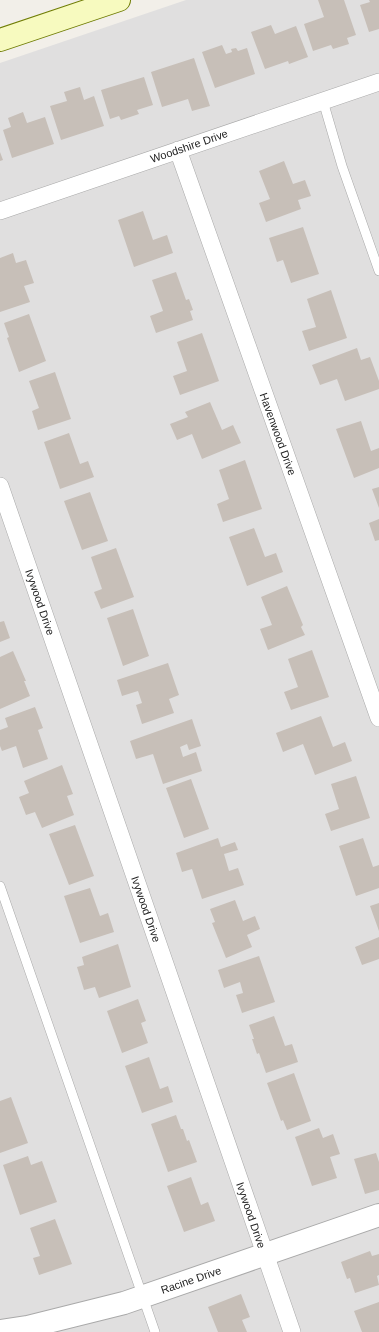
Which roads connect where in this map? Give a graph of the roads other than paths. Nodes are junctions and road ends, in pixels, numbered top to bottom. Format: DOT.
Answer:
graph roads {
  1 [pos="119,0"];
  2 [pos="0,40"];
  3 [pos="379,82"];
  4 [pos="323,101"];
  5 [pos="178,150"];
  6 [pos="0,210"];
  7 [pos="379,271"];
  8 [pos="0,486"];
  9 [pos="379,718"];
  10 [pos="0,886"];
  11 [pos="379,1215"];
  12 [pos="265,1254"];
  13 [pos="143,1296"];
  14 [pos="0,1331"];
  15 [pos="155,1332"];
  16 [pos="292,1332"];
  1 -- 2 [label="main road"];
  3 -- 4 [label="street, Woodshire Drive"];
  4 -- 5 [label="street, Woodshire Drive"];
  4 -- 7 [label="lane"];
  5 -- 6 [label="street, Woodshire Drive"];
  5 -- 9 [label="street, Havenwood Drive"];
  8 -- 12 [label="street, Ivywood Drive"];
  10 -- 13 [label="lane"];
  11 -- 12 [label="street, Racine Drive"];
  12 -- 13 [label="street, Racine Drive"];
  12 -- 16 [label="street, Ivywood Drive"];
  13 -- 14 [label="street, Racine Drive"];
  13 -- 15 [label="lane"];
}
